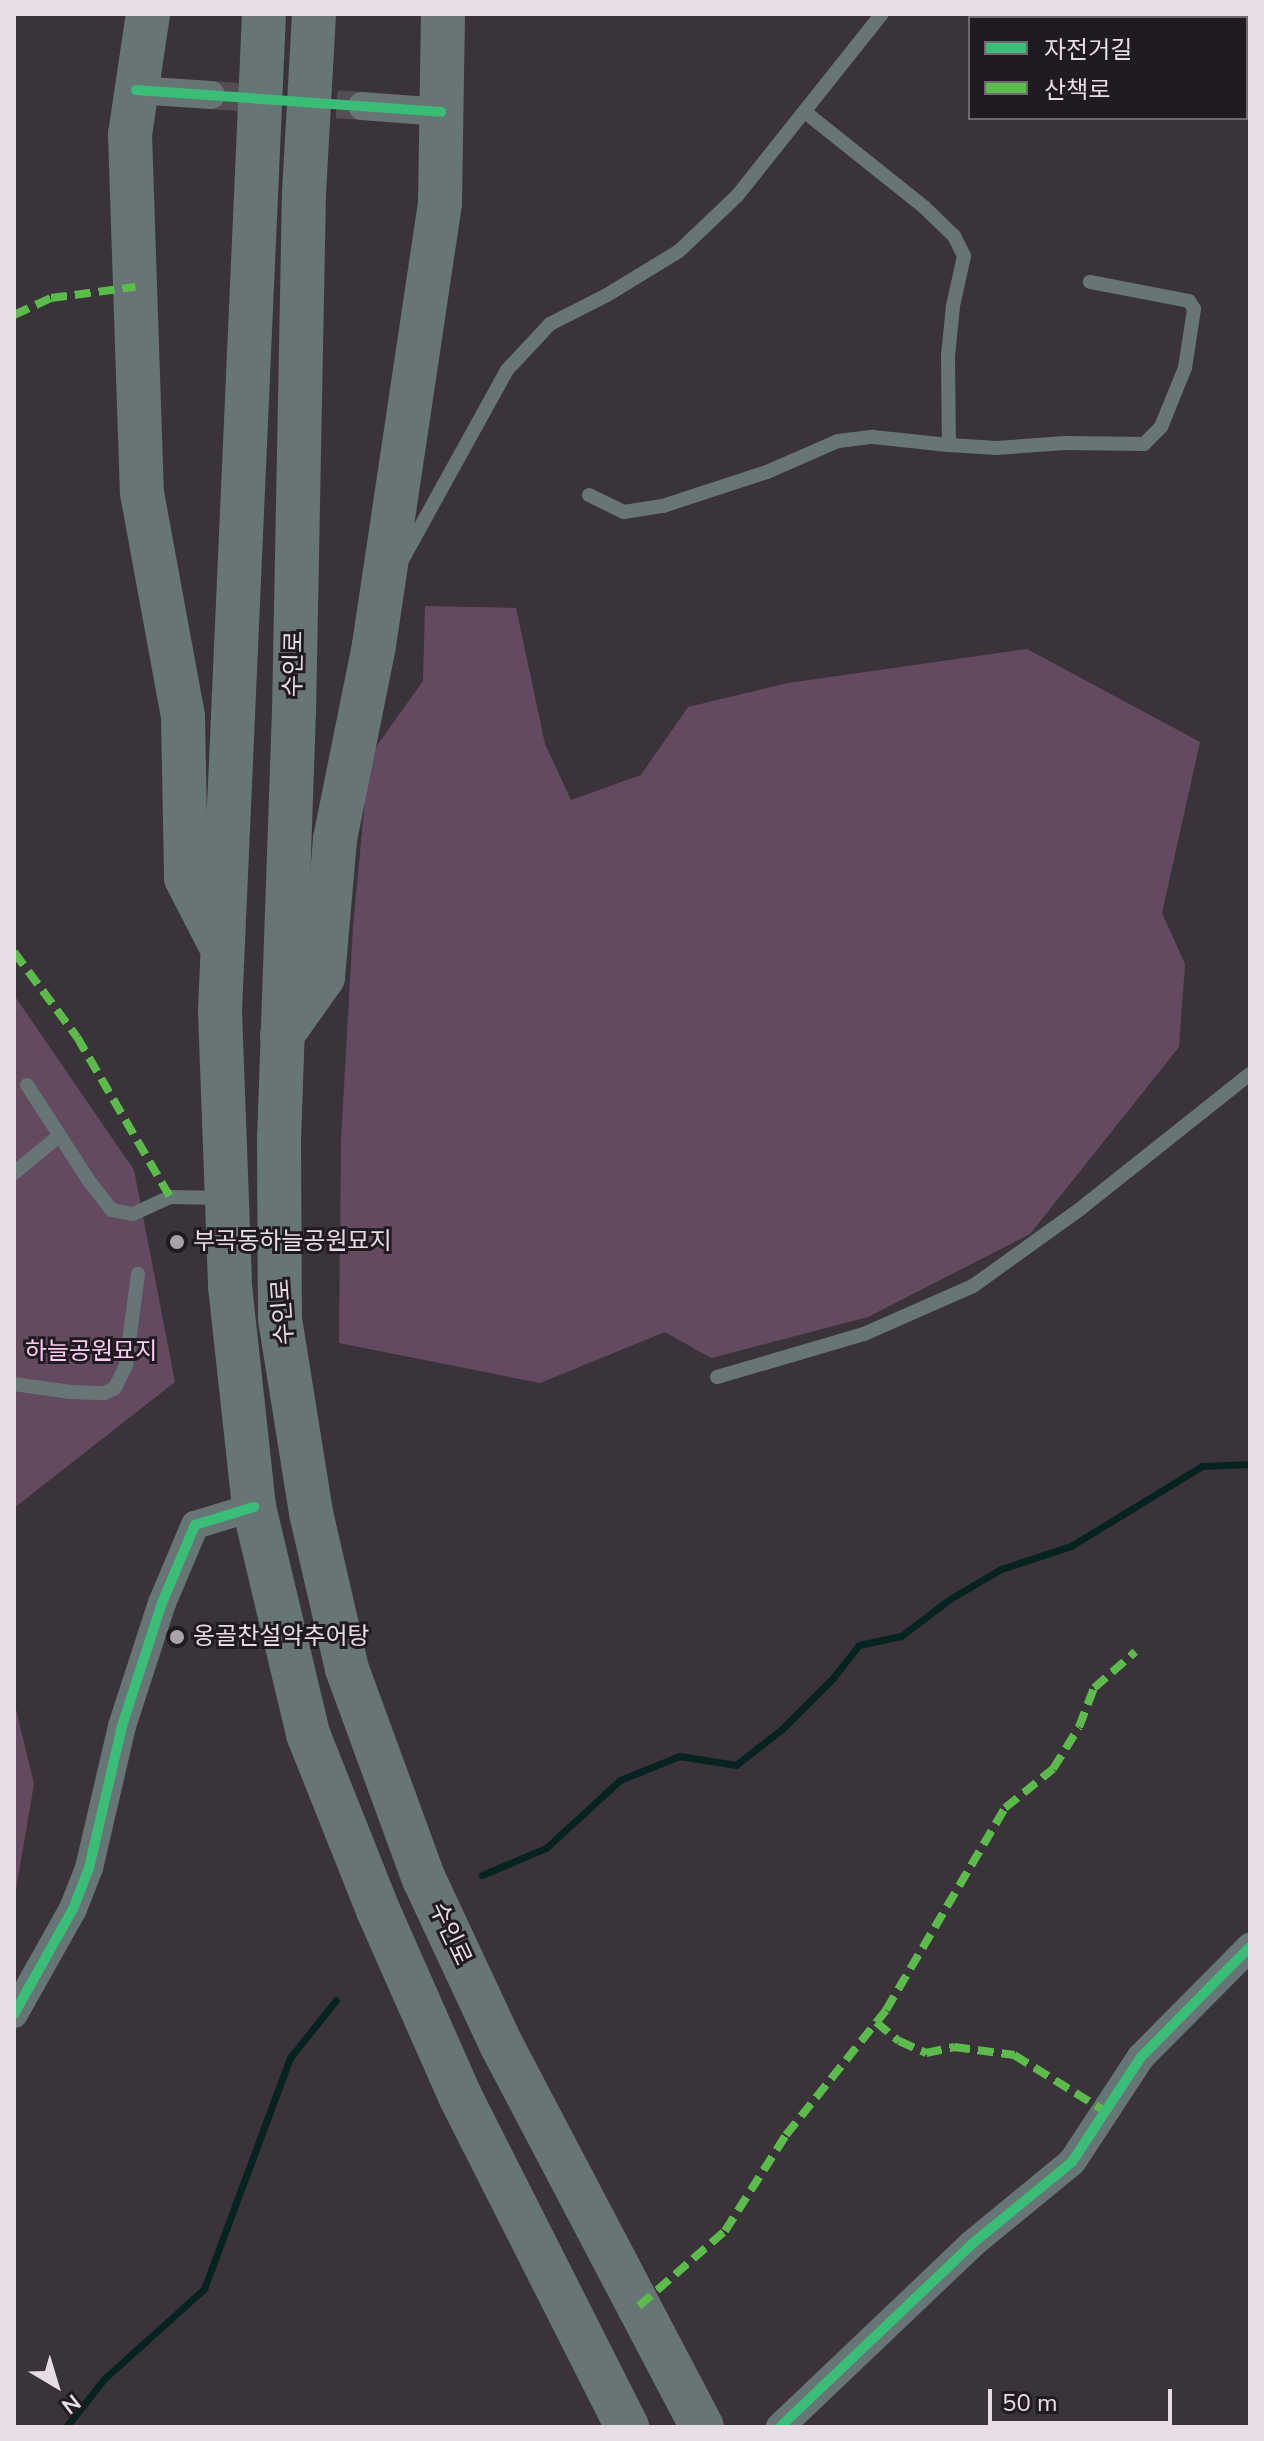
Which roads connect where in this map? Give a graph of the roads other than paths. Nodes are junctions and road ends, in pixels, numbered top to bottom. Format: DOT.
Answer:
graph roads {
  1 [pos="148,14"];
  2 [pos="264,14"];
  3 [pos="314,14"];
  4 [pos="443,14"];
  5 [pos="882,14"];
  6 [pos="136,90"];
  7 [pos="211,95"];
  8 [pos="362,106"];
  9 [pos="441,112"];
  10 [pos="805,112"];
  11 [pos="1090,282"];
  12 [pos="949,445"];
  13 [pos="589,495"];
  14 [pos="383,583"];
  15 [pos="223,950"];
  16 [pos="282,1035"];
  17 [pos="1250,1074"];
  18 [pos="27,1085"];
  19 [pos="59,1136"];
  20 [pos="14,1173"];
  21 [pos="227,1198"];
  22 [pos="138,1274"];
  23 [pos="717,1377"];
  24 [pos="14,1384"];
  25 [pos="254,1507"];
  26 [pos="1250,1947"];
  27 [pos="14,2014"];
  28 [pos="627,2427"];
  29 [pos="702,2427"];
  30 [pos="780,2427"];
  1 -- 6 [label="main road"];
  2 -- 15 [label="main road, 수인로"];
  3 -- 16 [label="main road, 수인로"];
  4 -- 9 [label="main road"];
  5 -- 10 [label="lane"];
  6 -- 7 [label="street"];
  6 -- 15 [label="main road"];
  8 -- 9 [label="street"];
  9 -- 14 [label="main road"];
  10 -- 12 [label="lane"];
  10 -- 14 [label="lane"];
  11 -- 12 [label="lane"];
  12 -- 13 [label="lane"];
  14 -- 16 [label="main road"];
  15 -- 21 [label="main road, 수인로"];
  16 -- 29 [label="main road, 수인로"];
  17 -- 23 [label="lane"];
  18 -- 19 [label="lane"];
  19 -- 20 [label="lane"];
  19 -- 21 [label="lane"];
  21 -- 25 [label="main road, 수인로"];
  22 -- 24 [label="lane"];
  25 -- 27 [label="street"];
  25 -- 28 [label="main road, 수인로"];
  26 -- 30 [label="street"];
}
